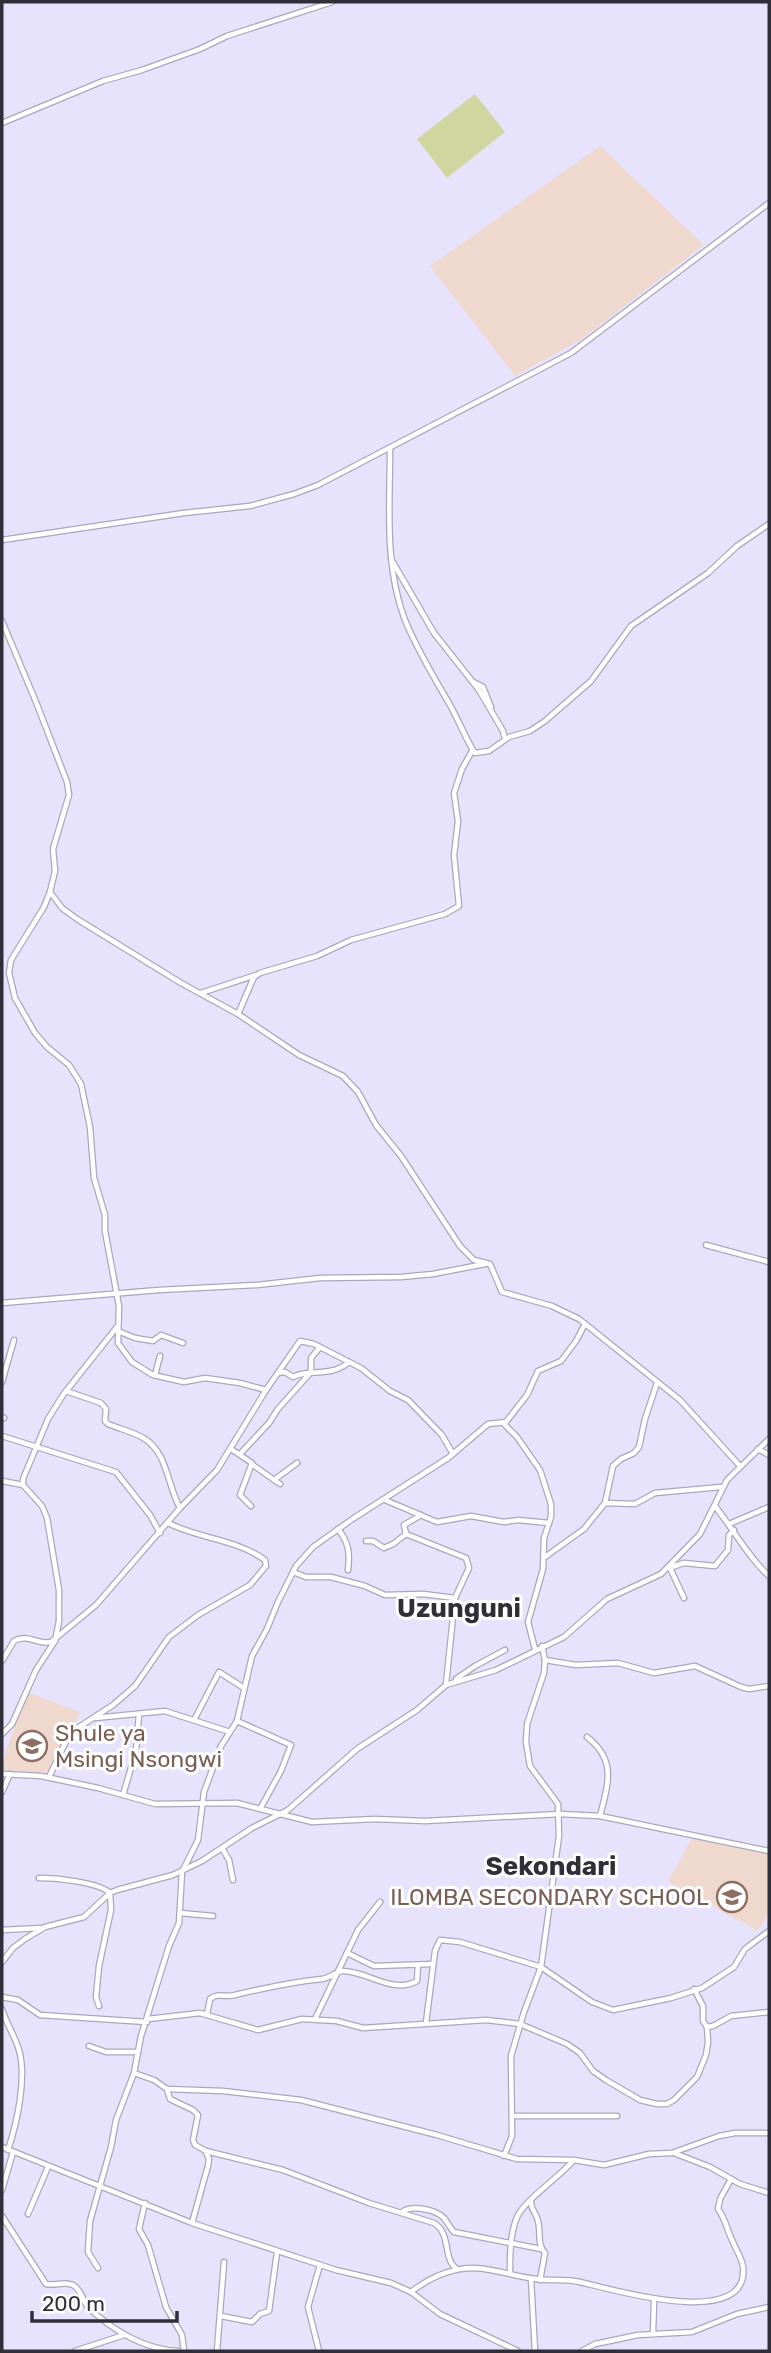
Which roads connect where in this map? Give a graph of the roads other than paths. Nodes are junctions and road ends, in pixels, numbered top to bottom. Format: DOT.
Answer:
graph roads {
  1 [pos="332,2"];
  2 [pos="2,123"];
  3 [pos="769,204"];
  4 [pos="390,448"];
  5 [pos="769,524"];
  6 [pos="2,540"];
  7 [pos="391,558"];
  8 [pos="2,621"];
  9 [pos="505,739"];
  10 [pos="472,751"];
  11 [pos="50,892"];
  12 [pos="257,974"];
  13 [pos="200,993"];
  14 [pos="238,1014"];
  15 [pos="706,1245"];
  16 [pos="769,1262"];
  17 [pos="490,1263"];
  18 [pos="117,1294"];
  19 [pos="2,1303"];
  20 [pos="585,1324"];
  21 [pos="118,1328"];
  22 [pos="14,1340"];
  23 [pos="183,1343"];
  24 [pos="320,1347"];
  25 [pos="160,1356"];
  26 [pos="348,1362"];
  27 [pos="277,1374"];
  28 [pos="309,1374"];
  29 [pos="155,1375"];
  30 [pos="2,1382"];
  31 [pos="657,1383"];
  32 [pos="266,1390"];
  33 [pos="66,1391"];
  34 [pos="503,1424"];
  35 [pos="2,1436"];
  36 [pos="769,1438"];
  37 [pos="37,1448"];
  38 [pos="231,1449"];
  39 [pos="758,1449"];
  40 [pos="240,1454"];
  41 [pos="453,1454"];
  42 [pos="769,1455"];
  43 [pos="297,1463"];
  44 [pos="252,1465"];
  45 [pos="740,1466"];
  46 [pos="274,1480"];
  47 [pos="2,1481"];
  48 [pos="280,1483"];
  49 [pos="23,1485"];
  50 [pos="722,1487"];
  51 [pos="384,1500"];
  52 [pos="606,1503"];
  53 [pos="714,1505"];
  54 [pos="251,1506"];
  55 [pos="769,1507"];
  56 [pos="180,1508"];
  57 [pos="421,1515"];
  58 [pos="167,1523"];
  59 [pos="549,1523"];
  60 [pos="729,1524"];
  61 [pos="338,1529"];
  62 [pos="734,1530"];
  63 [pos="160,1533"];
  64 [pos="406,1534"];
  65 [pos="366,1541"];
  66 [pos="544,1557"];
  67 [pos="668,1569"];
  68 [pos="348,1570"];
  69 [pos="293,1573"];
  70 [pos="769,1576"];
  71 [pos="455,1598"];
  72 [pos="684,1598"];
  73 [pos="56,1638"];
  74 [pos="542,1646"];
  75 [pos="535,1649"];
  76 [pos="505,1650"];
  77 [pos="545,1660"];
  78 [pos="2,1661"];
  79 [pos="453,1682"];
  80 [pos="446,1685"];
  81 [pos="769,1686"];
  82 [pos="244,1688"];
  83 [pos="139,1714"];
  84 [pos="94,1718"];
  85 [pos="194,1720"];
  86 [pos="237,1721"];
  87 [pos="230,1732"];
  88 [pos="2,1734"];
  89 [pos="587,1737"];
  90 [pos="2,1774"];
  91 [pos="10,1774"];
  92 [pos="49,1777"];
  93 [pos="2,1792"];
  94 [pos="123,1795"];
  95 [pos="202,1803"];
  96 [pos="260,1809"];
  97 [pos="560,1814"];
  98 [pos="281,1815"];
  99 [pos="600,1816"];
  100 [pos="222,1848"];
  101 [pos="769,1851"];
  102 [pos="182,1872"];
  103 [pos="39,1878"];
  104 [pos="233,1880"];
  105 [pos="110,1893"];
  106 [pos="380,1902"];
  107 [pos="180,1913"];
  108 [pos="213,1916"];
  109 [pos="45,1927"];
  110 [pos="2,1930"];
  111 [pos="769,1931"];
  112 [pos="347,1953"];
  113 [pos="2,1962"];
  114 [pos="433,1964"];
  115 [pos="418,1965"];
  116 [pos="541,1967"];
  117 [pos="338,1972"];
  118 [pos="694,1989"];
  119 [pos="2,1997"];
  120 [pos="99,2006"];
  121 [pos="2,2009"];
  122 [pos="769,2012"];
  123 [pos="207,2014"];
  124 [pos="315,2019"];
  125 [pos="148,2021"];
  126 [pos="426,2023"];
  127 [pos="520,2024"];
  128 [pos="707,2027"];
  129 [pos="89,2046"];
  130 [pos="138,2052"];
  131 [pos="134,2073"];
  132 [pos="167,2090"];
  133 [pos="512,2116"];
  134 [pos="617,2116"];
  135 [pos="768,2132"];
  136 [pos="2,2147"];
  137 [pos="10,2151"];
  138 [pos="206,2151"];
  139 [pos="672,2153"];
  140 [pos="504,2156"];
  141 [pos="574,2160"];
  142 [pos="48,2166"];
  143 [pos="731,2179"];
  144 [pos="100,2186"];
  145 [pos="2,2190"];
  146 [pos="769,2193"];
  147 [pos="531,2200"];
  148 [pos="145,2203"];
  149 [pos="402,2212"];
  150 [pos="28,2214"];
  151 [pos="2,2216"];
  152 [pos="192,2223"];
  153 [pos="511,2244"];
  154 [pos="541,2249"];
  155 [pos="277,2252"];
  156 [pos="224,2262"];
  157 [pos="320,2265"];
  158 [pos="98,2268"];
  159 [pos="457,2269"];
  160 [pos="510,2272"];
  161 [pos="531,2278"];
  162 [pos="540,2280"];
  163 [pos="411,2292"];
  164 [pos="654,2300"];
  165 [pos="769,2307"];
  166 [pos="221,2316"];
  167 [pos="653,2333"];
  168 [pos="124,2336"];
  169 [pos="75,2351"];
  170 [pos="181,2351"];
  171 [pos="217,2351"];
  172 [pos="319,2351"];
  173 [pos="519,2351"];
  174 [pos="535,2351"];
  175 [pos="582,2351"];
  1 -- 2 [label="street"];
  3 -- 4 [label="street"];
  4 -- 6 [label="street"];
  4 -- 7 [label="street"];
  5 -- 9 [label="street"];
  7 -- 9 [label="street"];
  7 -- 10 [label="street"];
  8 -- 11 [label="street"];
  9 -- 10 [label="street"];
  10 -- 12 [label="street"];
  11 -- 13 [label="street"];
  11 -- 18 [label="street"];
  12 -- 13 [label="street"];
  12 -- 14 [label="street"];
  13 -- 14 [label="street"];
  14 -- 17 [label="street"];
  15 -- 16 [label="street"];
  17 -- 18 [label="street"];
  17 -- 20 [label="street"];
  18 -- 19 [label="street"];
  18 -- 21 [label="street"];
  20 -- 31 [label="street"];
  20 -- 34 [label="street"];
  21 -- 23 [label="street"];
  21 -- 29 [label="street"];
  21 -- 33 [label="street"];
  22 -- 30 [label="street"];
  24 -- 26 [label="street"];
  24 -- 27 [label="street"];
  24 -- 28 [label="street"];
  25 -- 29 [label="street"];
  26 -- 28 [label="street"];
  26 -- 41 [label="street"];
  27 -- 28 [label="street"];
  27 -- 32 [label="street"];
  28 -- 40 [label="street"];
  29 -- 32 [label="street"];
  31 -- 45 [label="street"];
  31 -- 52 [label="street"];
  32 -- 38 [label="street"];
  33 -- 37 [label="street"];
  33 -- 56 [label="street"];
  34 -- 41 [label="street"];
  34 -- 59 [label="street"];
  35 -- 37 [label="street"];
  36 -- 39 [label="street"];
  37 -- 49 [label="street"];
  37 -- 63 [label="street"];
  38 -- 40 [label="street"];
  38 -- 56 [label="street"];
  39 -- 42 [label="street"];
  39 -- 45 [label="street"];
  40 -- 44 [label="street"];
  41 -- 51 [label="street"];
  43 -- 46 [label="street"];
  44 -- 46 [label="street"];
  44 -- 54 [label="street"];
  45 -- 50 [label="street"];
  46 -- 48 [label="street"];
  47 -- 49 [label="street"];
  49 -- 73 [label="street"];
  50 -- 52 [label="street"];
  50 -- 53 [label="street"];
  51 -- 57 [label="street"];
  51 -- 61 [label="street"];
  52 -- 66 [label="street"];
  53 -- 60 [label="street"];
  53 -- 67 [label="street"];
  55 -- 60 [label="street"];
  56 -- 58 [label="street"];
  57 -- 59 [label="street"];
  57 -- 64 [label="street"];
  58 -- 63 [label="street"];
  58 -- 84 [label="street"];
  59 -- 66 [label="street"];
  60 -- 62 [label="street"];
  61 -- 68 [label="street"];
  61 -- 69 [label="street"];
  62 -- 67 [label="street"];
  62 -- 70 [label="street"];
  63 -- 73 [label="street"];
  64 -- 65 [label="street"];
  64 -- 71 [label="street"];
  66 -- 75 [label="street"];
  67 -- 72 [label="street"];
  67 -- 74 [label="street"];
  69 -- 71 [label="street"];
  69 -- 82 [label="street"];
  71 -- 80 [label="street"];
  73 -- 78 [label="street"];
  73 -- 88 [label="street"];
  74 -- 75 [label="street"];
  74 -- 77 [label="street"];
  75 -- 79 [label="street"];
  76 -- 79 [label="street"];
  77 -- 81 [label="street"];
  77 -- 97 [label="street"];
  79 -- 80 [label="street"];
  80 -- 98 [label="street"];
  82 -- 85 [label="street"];
  82 -- 86 [label="street"];
  83 -- 84 [label="street"];
  83 -- 85 [label="street"];
  83 -- 94 [label="street"];
  84 -- 92 [label="street"];
  85 -- 87 [label="street"];
  86 -- 87 [label="street"];
  86 -- 96 [label="street"];
  87 -- 95 [label="street"];
  89 -- 99 [label="street"];
  90 -- 91 [label="street"];
  91 -- 92 [label="street"];
  91 -- 93 [label="street"];
  92 -- 94 [label="street"];
  94 -- 95 [label="street"];
  95 -- 96 [label="street"];
  95 -- 102 [label="street"];
  96 -- 98 [label="street"];
  97 -- 98 [label="street"];
  97 -- 99 [label="street"];
  97 -- 116 [label="street"];
  98 -- 100 [label="street"];
  99 -- 101 [label="street"];
  100 -- 102 [label="street"];
  100 -- 104 [label="street"];
  102 -- 105 [label="street"];
  102 -- 107 [label="street"];
  103 -- 105 [label="street"];
  105 -- 109 [label="street"];
  105 -- 120 [label="street"];
  106 -- 112 [label="street"];
  107 -- 108 [label="street"];
  107 -- 125 [label="street"];
  109 -- 110 [label="street"];
  109 -- 113 [label="street"];
  111 -- 118 [label="street"];
  112 -- 115 [label="street"];
  112 -- 117 [label="street"];
  114 -- 115 [label="street"];
  114 -- 116 [label="street"];
  114 -- 126 [label="street"];
  115 -- 117 [label="street"];
  116 -- 118 [label="street"];
  116 -- 127 [label="street"];
  117 -- 123 [label="street"];
  117 -- 124 [label="street"];
  118 -- 128 [label="street"];
  119 -- 125 [label="street"];
  121 -- 137 [label="street"];
  122 -- 128 [label="street"];
  123 -- 124 [label="street"];
  123 -- 125 [label="street"];
  124 -- 126 [label="street"];
  125 -- 130 [label="street"];
  126 -- 127 [label="street"];
  127 -- 128 [label="street"];
  127 -- 133 [label="street"];
  129 -- 130 [label="street"];
  130 -- 131 [label="street"];
  131 -- 132 [label="street"];
  131 -- 144 [label="street"];
  132 -- 138 [label="street"];
  132 -- 140 [label="street"];
  133 -- 134 [label="street"];
  133 -- 140 [label="street"];
  135 -- 139 [label="street"];
  136 -- 137 [label="street"];
  137 -- 142 [label="street"];
  137 -- 145 [label="street"];
  138 -- 149 [label="street"];
  138 -- 152 [label="street"];
  139 -- 141 [label="street"];
  139 -- 143 [label="street"];
  140 -- 141 [label="street"];
  141 -- 147 [label="street"];
  142 -- 144 [label="street"];
  142 -- 150 [label="street"];
  143 -- 146 [label="street"];
  143 -- 164 [label="street"];
  144 -- 148 [label="street"];
  144 -- 158 [label="street"];
  147 -- 153 [label="street"];
  147 -- 154 [label="street"];
  148 -- 152 [label="street"];
  148 -- 170 [label="street"];
  149 -- 153 [label="street"];
  149 -- 159 [label="street"];
  151 -- 168 [label="street"];
  152 -- 155 [label="street"];
  153 -- 154 [label="street"];
  153 -- 160 [label="street"];
  154 -- 162 [label="street"];
  155 -- 157 [label="street"];
  155 -- 166 [label="street"];
  156 -- 166 [label="street"];
  157 -- 163 [label="street"];
  157 -- 172 [label="street"];
  159 -- 160 [label="street"];
  159 -- 163 [label="street"];
  160 -- 161 [label="street"];
  161 -- 162 [label="street"];
  161 -- 174 [label="street"];
  162 -- 164 [label="street"];
  163 -- 173 [label="street"];
  164 -- 167 [label="street"];
  165 -- 167 [label="street"];
  166 -- 171 [label="street"];
  167 -- 175 [label="street"];
  168 -- 169 [label="street"];
  168 -- 170 [label="street"];
}
